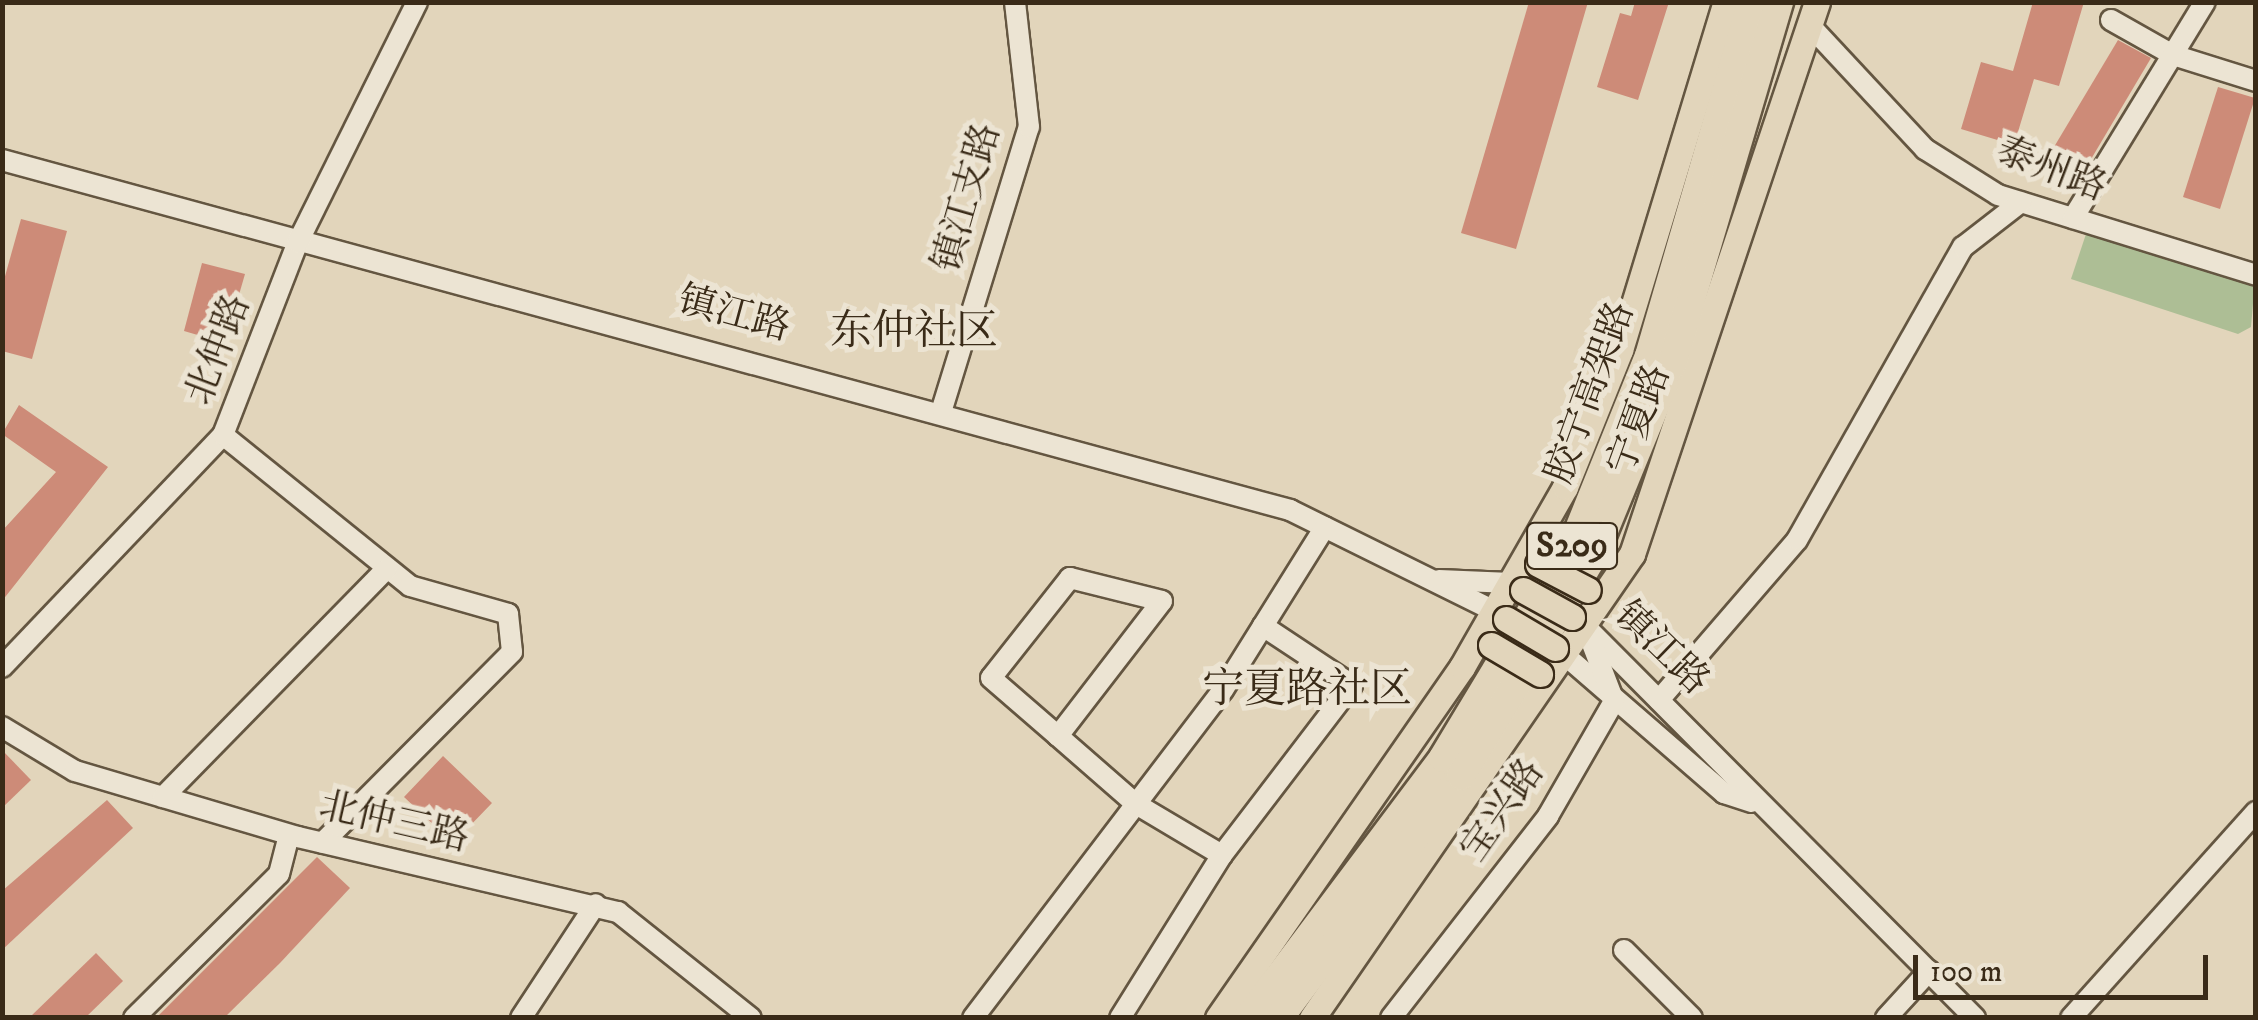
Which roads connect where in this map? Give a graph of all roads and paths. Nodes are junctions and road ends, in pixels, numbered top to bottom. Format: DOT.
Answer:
graph roads {
  1 [pos="417,2"];
  2 [pos="1014,2"];
  3 [pos="1726,2"];
  4 [pos="1752,2"];
  5 [pos="1780,2"];
  6 [pos="1817,2"];
  7 [pos="2205,2"];
  8 [pos="2111,20"];
  9 [pos="1814,30"];
  10 [pos="2173,55"];
  11 [pos="2256,81"];
  12 [pos="2,160"];
  13 [pos="2021,202"];
  14 [pos="2073,218"];
  15 [pos="298,242"];
  16 [pos="2256,275"];
  17 [pos="942,409"];
  18 [pos="223,435"];
  19 [pos="1326,527"];
  20 [pos="1536,553"];
  21 [pos="387,568"];
  22 [pos="1432,580"];
  23 [pos="1517,586"];
  24 [pos="1600,588"];
  25 [pos="1500,615"];
  26 [pos="1579,622"];
  27 [pos="1263,626"];
  28 [pos="1482,647"];
  29 [pos="1561,652"];
  30 [pos="2,667"];
  31 [pos="1541,682"];
  32 [pos="1659,700"];
  33 [pos="1614,701"];
  34 [pos="2,727"];
  35 [pos="1058,736"];
  36 [pos="164,797"];
  37 [pos="1752,802"];
  38 [pos="1136,804"];
  39 [pos="2256,812"];
  40 [pos="289,834"];
  41 [pos="322,842"];
  42 [pos="1222,855"];
  43 [pos="596,904"];
  44 [pos="1624,950"];
  45 [pos="1930,970"];
  46 [pos="134,1018"];
  47 [pos="521,1018"];
  48 [pos="751,1018"];
  49 [pos="973,1018"];
  50 [pos="1120,1018"];
  51 [pos="1218,1018"];
  52 [pos="1248,1018"];
  53 [pos="1279,1018"];
  54 [pos="1312,1018"];
  55 [pos="1392,1018"];
  56 [pos="1692,1018"];
  57 [pos="1886,1018"];
  58 [pos="1975,1018"];
  59 [pos="2071,1018"];
  1 -- 15 [label="street, 北仲路"];
  2 -- 17 [label="street, 镇江支路"];
  3 -- 20 [label="main road, 宁夏路"];
  4 -- 52 [label="highway, 胶宁高架路 / S209"];
  5 -- 53 [label="highway, 胶宁高架路 / S209"];
  6 -- 9 [label="main road, 宁夏路"];
  7 -- 10 [label="street"];
  8 -- 10 [label="street"];
  9 -- 13 [label="street, 泰州路"];
  9 -- 24 [label="main road, 宁夏路"];
  10 -- 11 [label="street"];
  10 -- 14 [label="street"];
  12 -- 15 [label="street, 镇江路"];
  13 -- 14 [label="street, 泰州路"];
  13 -- 32 [label="street"];
  14 -- 16 [label="street, 泰州路"];
  15 -- 17 [label="street, 镇江路"];
  15 -- 18 [label="street, 北仲路"];
  17 -- 19 [label="street, 镇江路"];
  18 -- 21 [label="street"];
  18 -- 30 [label="street, 北仲路"];
  19 -- 22 [label="street, 镇江路"];
  19 -- 27 [label="street"];
  20 -- 23 [label="main road, 宁夏路"];
  20 -- 24 [label="main road, bridge"];
  21 -- 36 [label="street"];
  21 -- 41 [label="street"];
  22 -- 23 [label="street, 镇江路"];
  22 -- 25 [label="street, 镇江路"];
  23 -- 25 [label="main road, 宁夏路"];
  23 -- 26 [label="main road, 镇江路, bridge"];
  24 -- 26 [label="main road, 宁夏路"];
  25 -- 28 [label="main road, 宁夏路"];
  25 -- 29 [label="main road, 镇江路, bridge"];
  26 -- 29 [label="main road, 宁夏路"];
  26 -- 32 [label="street, 镇江路"];
  26 -- 33 [label="street"];
  27 -- 38 [label="street"];
  27 -- 42 [label="street"];
  28 -- 31 [label="main road, bridge"];
  28 -- 51 [label="main road, 宁夏路"];
  29 -- 31 [label="main road, 宁夏路"];
  29 -- 33 [label="street, 镇江路"];
  31 -- 54 [label="main road, 宁夏路"];
  32 -- 37 [label="street, 镇江路"];
  33 -- 37 [label="street, 镇江路"];
  33 -- 55 [label="street, 宝兴路"];
  34 -- 36 [label="street, 北仲三路"];
  35 -- 35 [label="street"];
  35 -- 38 [label="street"];
  36 -- 40 [label="street, 北仲三路"];
  37 -- 45 [label="street, 镇江路"];
  38 -- 42 [label="street"];
  38 -- 49 [label="street"];
  39 -- 59 [label="street"];
  40 -- 41 [label="street, 北仲三路"];
  40 -- 46 [label="street"];
  41 -- 43 [label="street, 北仲三路"];
  42 -- 50 [label="street"];
  43 -- 47 [label="street"];
  43 -- 48 [label="street, 北仲三路"];
  44 -- 56 [label="street"];
  45 -- 57 [label="street"];
  45 -- 58 [label="street, 镇江路"];
}
